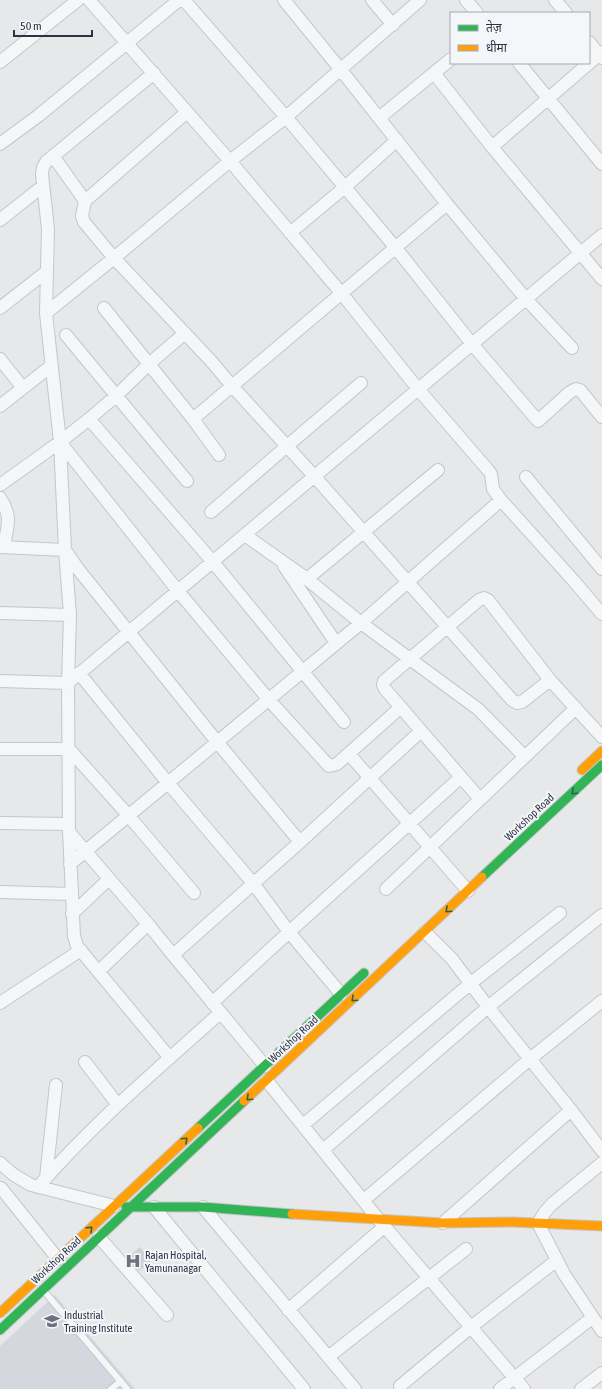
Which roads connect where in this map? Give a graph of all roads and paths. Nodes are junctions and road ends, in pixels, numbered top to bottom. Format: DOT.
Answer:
graph roads {
  1 [pos="78,0"];
  2 [pos="89,0"];
  3 [pos="179,0"];
  4 [pos="184,0"];
  5 [pos="284,0"];
  6 [pos="372,0"];
  7 [pos="420,0"];
  8 [pos="466,0"];
  9 [pos="555,0"];
  10 [pos="476,12"];
  11 [pos="565,12"];
  12 [pos="393,25"];
  13 [pos="128,43"];
  14 [pos="590,43"];
  15 [pos="601,54"];
  16 [pos="450,60"];
  17 [pos="0,62"];
  18 [pos="590,63"];
  19 [pos="521,64"];
  20 [pos="589,64"];
  21 [pos="341,70"];
  22 [pos="154,73"];
  23 [pos="434,73"];
  24 [pos="549,98"];
  25 [pos="187,112"];
  26 [pos="286,117"];
  27 [pos="379,118"];
  28 [pos="398,140"];
  29 [pos="0,144"];
  30 [pos="492,147"];
  31 [pos="53,156"];
  32 [pos="230,161"];
  33 [pos="602,164"];
  34 [pos="43,186"];
  35 [pos="345,187"];
  36 [pos="84,200"];
  37 [pos="447,204"];
  38 [pos="0,220"];
  39 [pos="290,233"];
  40 [pos="602,235"];
  41 [pos="395,247"];
  42 [pos="580,253"];
  43 [pos="114,258"];
  44 [pos="46,272"];
  45 [pos="602,279"];
  46 [pos="342,294"];
  47 [pos="526,299"];
  48 [pos="0,308"];
  49 [pos="104,308"];
  50 [pos="46,313"];
  51 [pos="185,333"];
  52 [pos="66,335"];
  53 [pos="472,344"];
  54 [pos="572,348"];
  55 [pos="0,359"];
  56 [pos="149,364"];
  57 [pos="51,366"];
  58 [pos="361,383"];
  59 [pos="232,386"];
  60 [pos="23,388"];
  61 [pos="418,389"];
  62 [pos="116,396"];
  63 [pos="0,406"];
  64 [pos="602,417"];
  65 [pos="89,419"];
  66 [pos="193,419"];
  67 [pos="60,442"];
  68 [pos="287,446"];
  69 [pos="220,455"];
  70 [pos="438,470"];
  71 [pos="526,476"];
  72 [pos="315,477"];
  73 [pos="188,480"];
  74 [pos="0,485"];
  75 [pos="0,498"];
  76 [pos="501,500"];
  77 [pos="211,512"];
  78 [pos="363,532"];
  79 [pos="245,535"];
  80 [pos="2,547"];
  81 [pos="65,550"];
  82 [pos="213,562"];
  83 [pos="281,562"];
  84 [pos="602,569"];
  85 [pos="307,579"];
  86 [pos="406,582"];
  87 [pos="178,591"];
  88 [pos="0,613"];
  89 [pos="602,614"];
  90 [pos="70,615"];
  91 [pos="361,623"];
  92 [pos="448,627"];
  93 [pos="129,632"];
  94 [pos="336,643"];
  95 [pos="410,659"];
  96 [pos="302,672"];
  97 [pos="79,673"];
  98 [pos="550,680"];
  99 [pos="0,681"];
  100 [pos="68,683"];
  101 [pos="269,700"];
  102 [pos="401,707"];
  103 [pos="576,708"];
  104 [pos="344,722"];
  105 [pos="422,731"];
  106 [pos="602,737"];
  107 [pos="218,743"];
  108 [pos="0,749"];
  109 [pos="69,749"];
  110 [pos="602,751"];
  111 [pos="349,754"];
  112 [pos="524,756"];
  113 [pos="602,766"];
  114 [pos="461,777"];
  115 [pos="574,777"];
  116 [pos="370,778"];
  117 [pos="168,783"];
  118 [pos="480,799"];
  119 [pos="128,815"];
  120 [pos="0,822"];
  121 [pos="410,823"];
  122 [pos="68,828"];
  123 [pos="300,842"];
  124 [pos="430,847"];
  125 [pos="84,851"];
  126 [pos="70,864"];
  127 [pos="109,879"];
  128 [pos="253,883"];
  129 [pos="463,885"];
  130 [pos="386,888"];
  131 [pos="0,892"];
  132 [pos="194,893"];
  133 [pos="71,894"];
  134 [pos="560,913"];
  135 [pos="72,914"];
  136 [pos="602,915"];
  137 [pos="148,924"];
  138 [pos="289,932"];
  139 [pos="425,932"];
  140 [pos="81,950"];
  141 [pos="172,955"];
  142 [pos="370,968"];
  143 [pos="99,971"];
  144 [pos="471,983"];
  145 [pos="342,994"];
  146 [pos="602,1001"];
  147 [pos="212,1003"];
  148 [pos="0,1004"];
  149 [pos="488,1007"];
  150 [pos="220,1013"];
  151 [pos="170,1058"];
  152 [pos="530,1059"];
  153 [pos="85,1062"];
  154 [pos="265,1066"];
  155 [pos="267,1080"];
  156 [pos="56,1085"];
  157 [pos="118,1105"];
  158 [pos="571,1110"];
  159 [pos="303,1125"];
  160 [pos="323,1150"];
  161 [pos="602,1151"];
  162 [pos="0,1163"];
  163 [pos="602,1163"];
  164 [pos="14,1175"];
  165 [pos="42,1183"];
  166 [pos="0,1188"];
  167 [pos="364,1200"];
  168 [pos="114,1206"];
  169 [pos="154,1207"];
  170 [pos="203,1207"];
  171 [pos="131,1208"];
  172 [pos="382,1223"];
  173 [pos="443,1223"];
  174 [pos="538,1224"];
  175 [pos="602,1226"];
  176 [pos="99,1238"];
  177 [pos="466,1249"];
  178 [pos="58,1259"];
  179 [pos="557,1260"];
  180 [pos="429,1279"];
  181 [pos="43,1290"];
  182 [pos="288,1310"];
  183 [pos="0,1313"];
  184 [pos="167,1315"];
  185 [pos="592,1318"];
  186 [pos="471,1327"];
  187 [pos="0,1330"];
  188 [pos="602,1331"];
  189 [pos="328,1357"];
  190 [pos="601,1375"];
  191 [pos="514,1378"];
  192 [pos="121,1381"];
  193 [pos="400,1386"];
  194 [pos="111,1389"];
  195 [pos="127,1389"];
  196 [pos="304,1389"];
  197 [pos="355,1389"];
  198 [pos="500,1389"];
  199 [pos="524,1389"];
  200 [pos="581,1389"];
  1 -- 17 [label="street"];
  2 -- 13 [label="street"];
  3 -- 13 [label="street"];
  4 -- 26 [label="street"];
  5 -- 21 [label="street"];
  6 -- 12 [label="street"];
  7 -- 12 [label="street"];
  8 -- 10 [label="street"];
  9 -- 11 [label="street"];
  12 -- 21 [label="street"];
  13 -- 22 [label="street"];
  13 -- 29 [label="street"];
  14 -- 15 [label="street"];
  15 -- 18 [label="street"];
  16 -- 23 [label="street"];
  19 -- 24 [label="street"];
  20 -- 24 [label="street"];
  21 -- 26 [label="street"];
  21 -- 27 [label="street"];
  22 -- 25 [label="street"];
  22 -- 31 [label="street"];
  23 -- 27 [label="street"];
  23 -- 30 [label="street"];
  24 -- 30 [label="street"];
  24 -- 33 [label="street"];
  25 -- 32 [label="street"];
  25 -- 36 [label="street"];
  26 -- 32 [label="street"];
  26 -- 35 [label="street"];
  27 -- 28 [label="street"];
  28 -- 35 [label="street"];
  28 -- 37 [label="street"];
  30 -- 42 [label="street"];
  31 -- 34 [label="street"];
  31 -- 36 [label="street"];
  32 -- 39 [label="street"];
  32 -- 43 [label="street"];
  34 -- 38 [label="street"];
  34 -- 44 [label="street"];
  35 -- 39 [label="street"];
  35 -- 41 [label="street"];
  36 -- 43 [label="street"];
  37 -- 41 [label="street"];
  37 -- 47 [label="street"];
  39 -- 46 [label="street"];
  40 -- 42 [label="street"];
  41 -- 46 [label="street"];
  41 -- 53 [label="street"];
  42 -- 45 [label="street"];
  42 -- 47 [label="street"];
  43 -- 50 [label="street"];
  43 -- 51 [label="street"];
  44 -- 48 [label="street"];
  44 -- 50 [label="street"];
  46 -- 59 [label="street"];
  46 -- 61 [label="street"];
  47 -- 53 [label="street"];
  47 -- 54 [label="street"];
  49 -- 56 [label="street"];
  50 -- 57 [label="street"];
  51 -- 56 [label="street"];
  51 -- 59 [label="street"];
  52 -- 62 [label="street"];
  53 -- 61 [label="street"];
  53 -- 64 [label="street"];
  55 -- 60 [label="street"];
  56 -- 62 [label="street"];
  56 -- 66 [label="street"];
  57 -- 60 [label="street"];
  57 -- 67 [label="street"];
  58 -- 68 [label="street"];
  59 -- 66 [label="street"];
  59 -- 68 [label="street"];
  60 -- 63 [label="street"];
  61 -- 72 [label="street"];
  61 -- 76 [label="street"];
  62 -- 65 [label="street"];
  62 -- 73 [label="street"];
  65 -- 67 [label="street"];
  65 -- 82 [label="street"];
  66 -- 69 [label="street"];
  67 -- 74 [label="street"];
  67 -- 81 [label="street"];
  67 -- 87 [label="street"];
  68 -- 72 [label="street"];
  68 -- 77 [label="street"];
  70 -- 78 [label="street"];
  71 -- 84 [label="street"];
  72 -- 78 [label="street"];
  72 -- 79 [label="street"];
  75 -- 80 [label="street"];
  76 -- 86 [label="street"];
  76 -- 89 [label="street"];
  78 -- 85 [label="street"];
  78 -- 86 [label="street"];
  79 -- 82 [label="street"];
  79 -- 83 [label="street"];
  80 -- 81 [label="street"];
  81 -- 90 [label="street"];
  81 -- 93 [label="street"];
  82 -- 87 [label="street"];
  82 -- 96 [label="street"];
  83 -- 85 [label="street"];
  83 -- 94 [label="street"];
  85 -- 91 [label="street"];
  86 -- 91 [label="street"];
  86 -- 92 [label="street"];
  87 -- 93 [label="street"];
  87 -- 101 [label="street"];
  88 -- 90 [label="street"];
  90 -- 100 [label="street"];
  91 -- 94 [label="street"];
  91 -- 95 [label="street"];
  92 -- 95 [label="street"];
  92 -- 98 [label="street"];
  92 -- 98 [label="street"];
  93 -- 97 [label="street"];
  93 -- 107 [label="street"];
  94 -- 96 [label="street"];
  95 -- 102 [label="street"];
  95 -- 112 [label="street"];
  96 -- 101 [label="street"];
  96 -- 104 [label="street"];
  97 -- 100 [label="street"];
  97 -- 117 [label="street"];
  98 -- 103 [label="street"];
  99 -- 100 [label="street"];
  100 -- 109 [label="street"];
  101 -- 107 [label="street"];
  101 -- 111 [label="street"];
  102 -- 105 [label="street"];
  102 -- 111 [label="street"];
  103 -- 106 [label="street"];
  103 -- 112 [label="street"];
  105 -- 114 [label="street"];
  105 -- 116 [label="street"];
  107 -- 117 [label="street"];
  107 -- 123 [label="street"];
  108 -- 109 [label="street"];
  109 -- 119 [label="street"];
  109 -- 122 [label="street"];
  110 -- 115 [label="main road"];
  111 -- 116 [label="street"];
  112 -- 118 [label="street"];
  113 -- 129 [label="main road, Workshop Road, one-way"];
  114 -- 118 [label="street"];
  114 -- 121 [label="street"];
  116 -- 121 [label="street"];
  116 -- 123 [label="street"];
  117 -- 119 [label="street"];
  117 -- 128 [label="street"];
  118 -- 124 [label="street"];
  119 -- 125 [label="street"];
  119 -- 132 [label="street"];
  120 -- 122 [label="street"];
  121 -- 124 [label="street"];
  121 -- 138 [label="street"];
  122 -- 125 [label="street"];
  122 -- 126 [label="street"];
  123 -- 128 [label="street"];
  124 -- 129 [label="street"];
  124 -- 130 [label="street"];
  125 -- 126 [label="street"];
  125 -- 127 [label="street"];
  126 -- 133 [label="street"];
  127 -- 135 [label="street"];
  127 -- 137 [label="street"];
  128 -- 138 [label="street"];
  128 -- 141 [label="street"];
  129 -- 139 [label="main road, Workshop Road, one-way"];
  131 -- 133 [label="street"];
  133 -- 135 [label="street"];
  134 -- 144 [label="street"];
  135 -- 140 [label="street"];
  136 -- 149 [label="street"];
  137 -- 141 [label="street"];
  137 -- 143 [label="street"];
  138 -- 145 [label="street"];
  138 -- 147 [label="street"];
  139 -- 144 [label="street"];
  139 -- 155 [label="main road, Workshop Road, one-way"];
  140 -- 143 [label="street"];
  140 -- 148 [label="street"];
  141 -- 147 [label="street"];
  142 -- 145 [label="main road, Workshop Road"];
  143 -- 151 [label="street"];
  144 -- 149 [label="street"];
  144 -- 159 [label="street"];
  145 -- 154 [label="main road, Workshop Road"];
  146 -- 152 [label="street"];
  147 -- 150 [label="street"];
  149 -- 152 [label="street"];
  149 -- 160 [label="street"];
  150 -- 151 [label="street"];
  150 -- 154 [label="street"];
  151 -- 157 [label="street"];
  152 -- 158 [label="street"];
  152 -- 167 [label="street"];
  153 -- 157 [label="street"];
  168 -- 154 [label="main road, Workshop Road, one-way"];
  155 -- 159 [label="street"];
  155 -- 171 [label="main road, Workshop Road, one-way"];
  156 -- 165 [label="street"];
  157 -- 165 [label="street"];
  158 -- 161 [label="street"];
  158 -- 173 [label="street"];
  159 -- 160 [label="street"];
  160 -- 167 [label="street"];
  162 -- 164 [label="street"];
  163 -- 174 [label="street"];
  164 -- 165 [label="street"];
  164 -- 166 [label="street"];
  165 -- 168 [label="street"];
  166 -- 178 [label="street"];
  167 -- 172 [label="street"];
  168 -- 171 [label="main road"];
  178 -- 168 [label="main road, Workshop Road, one-way"];
  169 -- 170 [label="main road"];
  169 -- 171 [label="main road"];
  169 -- 196 [label="street"];
  170 -- 172 [label="main road"];
  170 -- 182 [label="street"];
  171 -- 176 [label="main road, Workshop Road"];
  172 -- 173 [label="main road"];
  172 -- 180 [label="street"];
  172 -- 182 [label="street"];
  173 -- 174 [label="main road"];
  174 -- 175 [label="main road"];
  174 -- 179 [label="street"];
  176 -- 181 [label="main road, Workshop Road"];
  176 -- 184 [label="street"];
  177 -- 180 [label="street"];
  178 -- 183 [label="main road, Workshop Road"];
  179 -- 185 [label="street"];
  179 -- 186 [label="street"];
  180 -- 186 [label="street"];
  180 -- 189 [label="street"];
  181 -- 187 [label="main road, Workshop Road"];
  181 -- 192 [label="lane"];
  182 -- 189 [label="street"];
  185 -- 188 [label="street"];
  185 -- 191 [label="street"];
  186 -- 191 [label="street"];
  186 -- 193 [label="street"];
  189 -- 197 [label="street"];
  190 -- 200 [label="street"];
  191 -- 198 [label="street"];
  191 -- 199 [label="street"];
  192 -- 194 [label="lane"];
  192 -- 195 [label="lane"];
}
